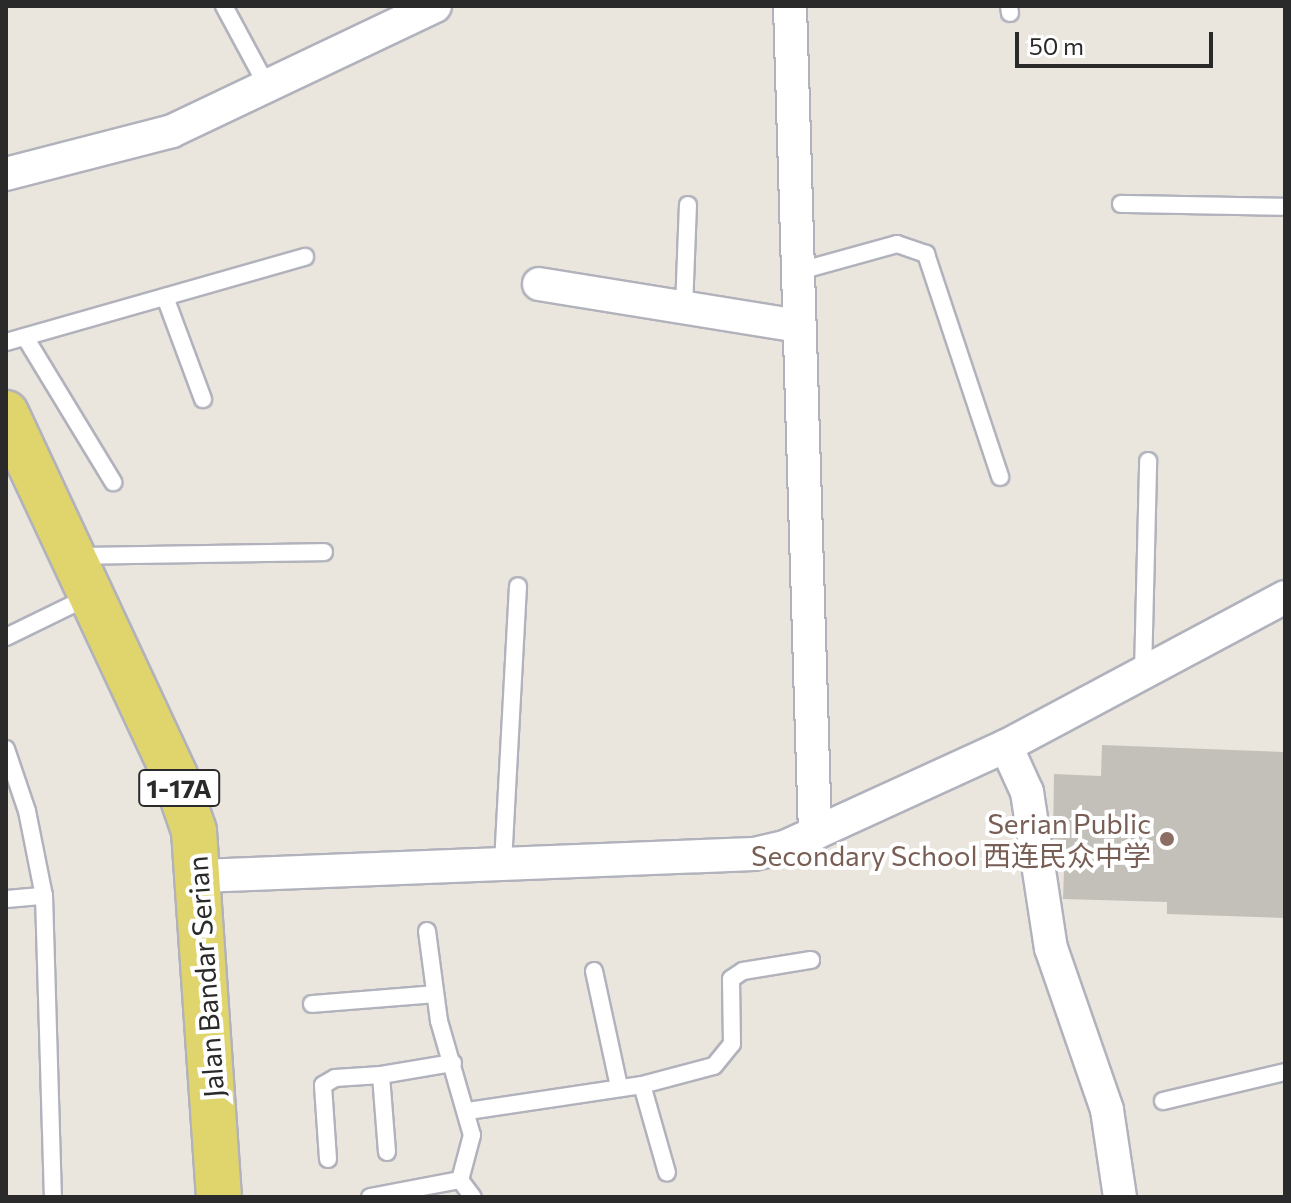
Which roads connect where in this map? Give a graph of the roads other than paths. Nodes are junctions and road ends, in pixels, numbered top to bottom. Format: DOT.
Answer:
graph roads {
  1 [pos="224,6"];
  2 [pos="435,6"];
  3 [pos="790,6"];
  4 [pos="267,86"];
  5 [pos="6,174"];
  6 [pos="1121,204"];
  7 [pos="688,205"];
  8 [pos="1285,207"];
  9 [pos="305,257"];
  10 [pos="796,272"];
  11 [pos="539,284"];
  12 [pos="165,297"];
  13 [pos="684,308"];
  14 [pos="797,326"];
  15 [pos="25,337"];
  16 [pos="6,342"];
  17 [pos="203,399"];
  18 [pos="6,413"];
  19 [pos="1148,461"];
  20 [pos="1000,477"];
  21 [pos="113,482"];
  22 [pos="324,552"];
  23 [pos="74,556"];
  24 [pos="518,586"];
  25 [pos="93,595"];
  26 [pos="1285,597"];
  27 [pos="24,626"];
  28 [pos="6,629"];
  29 [pos="6,637"];
  30 [pos="1143,673"];
  31 [pos="1006,746"];
  32 [pos="6,749"];
  33 [pos="815,834"];
  34 [pos="503,863"];
  35 [pos="201,876"];
  36 [pos="44,896"];
  37 [pos="6,899"];
  38 [pos="427,931"];
  39 [pos="811,960"];
  40 [pos="594,971"];
  41 [pos="435,994"];
  42 [pos="312,1004"];
  43 [pos="453,1063"];
  44 [pos="1285,1072"];
  45 [pos="381,1075"];
  46 [pos="642,1085"];
  47 [pos="619,1087"];
  48 [pos="1163,1101"];
  49 [pos="468,1111"];
  50 [pos="387,1152"];
  51 [pos="328,1159"];
  52 [pos="667,1173"];
  53 [pos="460,1180"];
  54 [pos="53,1197"];
  55 [pos="219,1197"];
  56 [pos="370,1197"];
  57 [pos="473,1197"];
  58 [pos="1120,1197"];
  1 -- 4 [label="lane"];
  2 -- 4 [label="street"];
  3 -- 10 [label="street"];
  4 -- 5 [label="street"];
  6 -- 8 [label="lane"];
  7 -- 13 [label="lane"];
  9 -- 12 [label="lane"];
  10 -- 14 [label="street"];
  10 -- 20 [label="lane"];
  11 -- 13 [label="street"];
  12 -- 15 [label="lane"];
  12 -- 17 [label="lane"];
  13 -- 14 [label="street"];
  14 -- 33 [label="street"];
  15 -- 16 [label="lane"];
  15 -- 21 [label="lane"];
  18 -- 23 [label="main road, Jalan Bandar Serian / 1-17A"];
  19 -- 30 [label="lane"];
  22 -- 23 [label="lane"];
  23 -- 25 [label="main road, Jalan Bandar Serian / 1-17A"];
  24 -- 34 [label="lane"];
  25 -- 27 [label="lane"];
  25 -- 35 [label="main road, Jalan Bandar Serian / 1-17A"];
  26 -- 30 [label="street"];
  27 -- 28 [label="lane"];
  27 -- 29 [label="lane"];
  30 -- 31 [label="street"];
  31 -- 33 [label="street"];
  31 -- 58 [label="street"];
  32 -- 36 [label="lane"];
  33 -- 34 [label="street"];
  34 -- 35 [label="street"];
  35 -- 55 [label="main road, Jalan Bandar Serian / 1-17A"];
  36 -- 37 [label="lane"];
  36 -- 54 [label="lane"];
  38 -- 41 [label="lane"];
  39 -- 46 [label="lane"];
  40 -- 47 [label="lane"];
  41 -- 42 [label="lane"];
  41 -- 43 [label="lane"];
  43 -- 45 [label="lane"];
  43 -- 49 [label="lane"];
  44 -- 48 [label="lane"];
  45 -- 50 [label="lane"];
  45 -- 51 [label="lane"];
  46 -- 47 [label="lane"];
  46 -- 52 [label="lane"];
  47 -- 49 [label="lane"];
  49 -- 53 [label="lane"];
  53 -- 56 [label="lane"];
  53 -- 57 [label="lane"];
}
